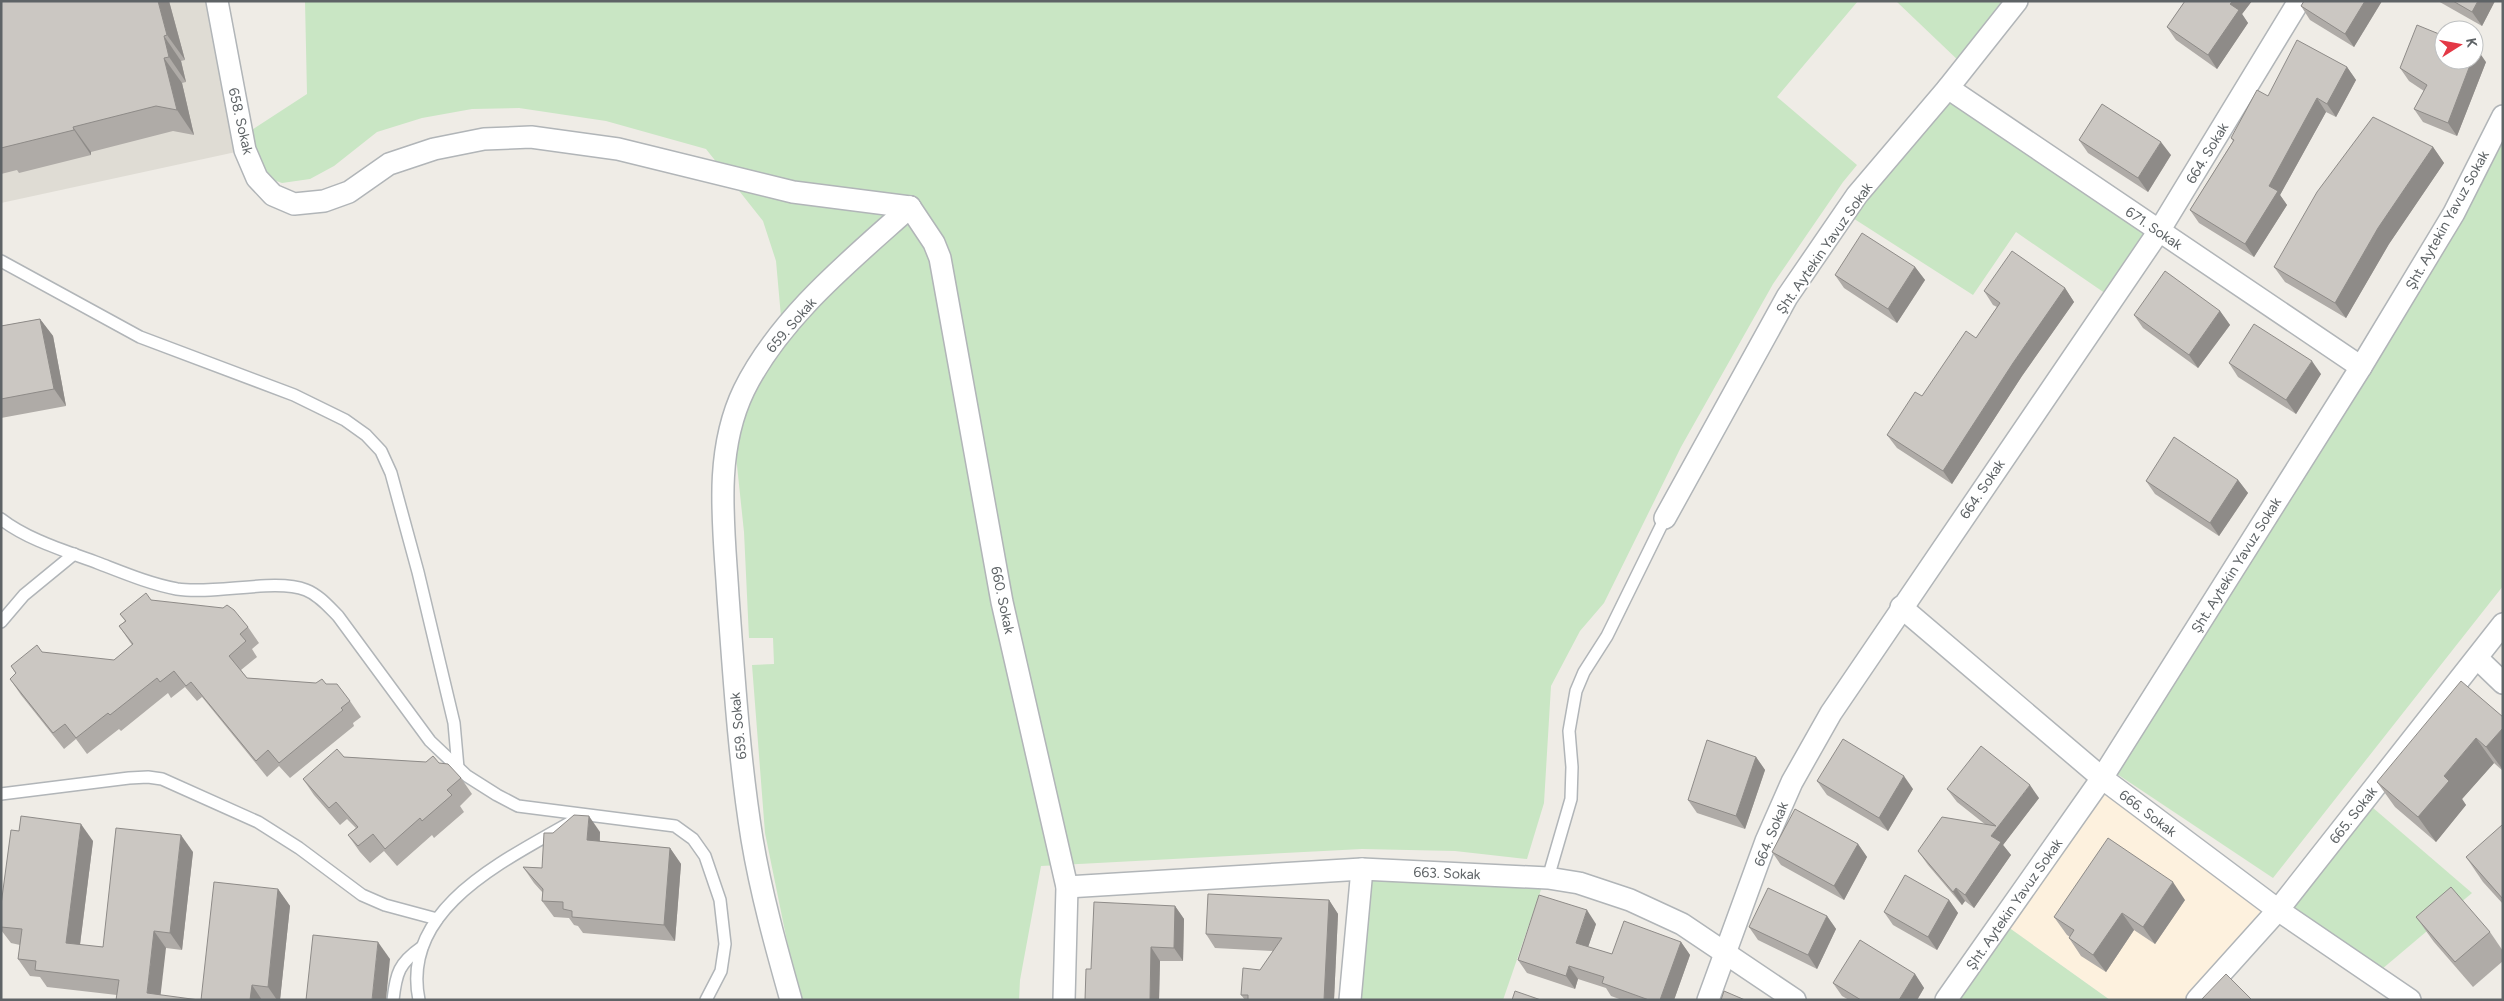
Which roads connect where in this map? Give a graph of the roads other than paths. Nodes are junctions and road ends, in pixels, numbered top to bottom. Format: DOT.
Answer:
graph roads {
  1 [pos="216,1"];
  2 [pos="2017,1"];
  3 [pos="2299,1"];
  4 [pos="1948,88"];
  5 [pos="2503,116"];
  6 [pos="910,207"];
  7 [pos="2158,231"];
  8 [pos="1,261"];
  9 [pos="2361,367"];
  10 [pos="1665,518"];
  11 [pos="1,519"];
  12 [pos="74,554"];
  13 [pos="1901,607"];
  14 [pos="1,622"];
  15 [pos="2503,624"];
  16 [pos="2477,658"];
  17 [pos="2503,683"];
  18 [pos="458,768"];
  19 [pos="2102,778"];
  20 [pos="1,794"];
  21 [pos="583,815"];
  22 [pos="1362,869"];
  23 [pos="1548,878"];
  24 [pos="1067,887"];
  25 [pos="2278,910"];
  26 [pos="437,919"];
  27 [pos="422,947"];
  28 [pos="1726,953"];
  29 [pos="393,1000"];
  30 [pos="419,1000"];
  31 [pos="706,1000"];
  32 [pos="791,1000"];
  33 [pos="1064,1000"];
  34 [pos="1350,1000"];
  35 [pos="1708,1000"];
  36 [pos="1795,1000"];
  37 [pos="1946,1000"];
  38 [pos="2196,1000"];
  39 [pos="2410,1000"];
  1 -- 6 [label="street, 658. Sokak"];
  2 -- 4 [label="street, Şht. Aytekin Yavuz Sokak"];
  3 -- 7 [label="street, 664. Sokak"];
  4 -- 7 [label="street, 671. Sokak"];
  4 -- 10 [label="street, Şht. Aytekin Yavuz Sokak"];
  5 -- 9 [label="street, Şht. Aytekin Yavuz Sokak"];
  6 -- 24 [label="street, 660. Sokak"];
  6 -- 32 [label="street, 659. Sokak"];
  7 -- 9 [label="street, 671. Sokak"];
  7 -- 13 [label="street, 664. Sokak"];
  8 -- 18 [label="lane"];
  9 -- 19 [label="street, Şht. Aytekin Yavuz Sokak"];
  10 -- 23 [label="lane"];
  11 -- 12 [label="lane"];
  12 -- 14 [label="lane"];
  12 -- 18 [label="lane"];
  13 -- 19 [label="street, 666. Sokak"];
  13 -- 28 [label="street, 664. Sokak"];
  15 -- 16 [label="street, 665. Sokak"];
  16 -- 17 [label="street"];
  16 -- 25 [label="street, 665. Sokak"];
  18 -- 21 [label="lane"];
  19 -- 25 [label="street, 666. Sokak"];
  19 -- 37 [label="street, Şht. Aytekin Yavuz Sokak"];
  20 -- 26 [label="lane"];
  21 -- 26 [label="lane"];
  21 -- 31 [label="lane"];
  22 -- 23 [label="street, 663. Sokak"];
  22 -- 24 [label="street, 663. Sokak"];
  22 -- 34 [label="street"];
  23 -- 28 [label="street, 663. Sokak"];
  24 -- 33 [label="street, 660. Sokak"];
  25 -- 38 [label="street, 665. Sokak"];
  25 -- 39 [label="street, 666. Sokak"];
  26 -- 27 [label="lane"];
  27 -- 29 [label="lane"];
  27 -- 30 [label="lane"];
  28 -- 35 [label="street, 664. Sokak"];
  28 -- 36 [label="street, 663. Sokak"];
}
